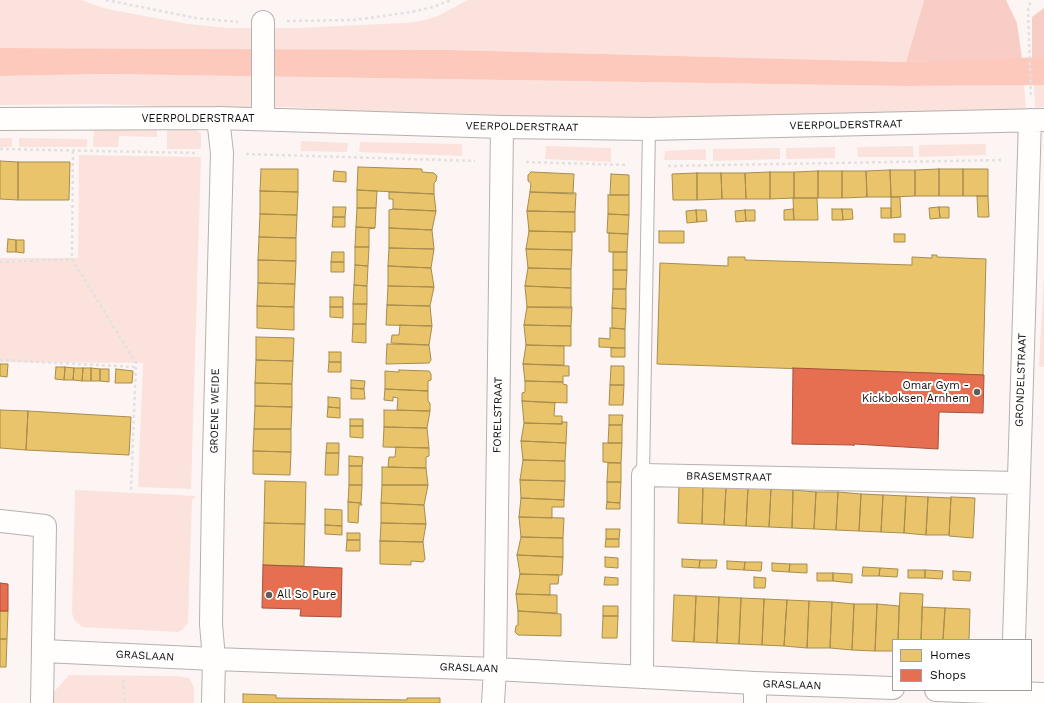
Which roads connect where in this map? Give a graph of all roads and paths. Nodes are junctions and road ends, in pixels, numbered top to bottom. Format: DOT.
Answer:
graph roads {
  1 [pos="106,0"];
  2 [pos="452,0"];
  3 [pos="1031,0"];
  4 [pos="262,29"];
  5 [pos="1031,98"];
  6 [pos="263,110"];
  7 [pos="218,118"];
  8 [pos="0,119"];
  9 [pos="1037,120"];
  10 [pos="502,127"];
  11 [pos="649,129"];
  12 [pos="0,149"];
  13 [pos="73,151"];
  14 [pos="222,153"];
  15 [pos="1028,160"];
  16 [pos="501,161"];
  17 [pos="648,166"];
  18 [pos="72,259"];
  19 [pos="0,262"];
  20 [pos="0,360"];
  21 [pos="136,367"];
  22 [pos="642,475"];
  23 [pos="1018,483"];
  24 [pos="131,490"];
  25 [pos="0,522"];
  26 [pos="1014,639"];
  27 [pos="44,651"];
  28 [pos="214,659"];
  29 [pos="495,669"];
  30 [pos="642,677"];
  31 [pos="892,688"];
  32 [pos="951,691"];
  33 [pos="755,693"];
  34 [pos="1044,694"];
  35 [pos="1012,695"];
  36 [pos="42,703"];
  37 [pos="212,703"];
  38 [pos="493,703"];
  1 -- 4 [label="path"];
  2 -- 4 [label="path"];
  3 -- 5 [label="path"];
  4 -- 6 [label="street"];
  6 -- 7 [label="street, VEERPOLDERSTRAAT"];
  6 -- 10 [label="street, VEERPOLDERSTRAAT"];
  7 -- 8 [label="street, VEERPOLDERSTRAAT"];
  7 -- 14 [label="street, GROENE WEIDE"];
  9 -- 11 [label="street, VEERPOLDERSTRAAT"];
  9 -- 15 [label="street, GRONDELSTRAAT"];
  10 -- 11 [label="street, VEERPOLDERSTRAAT"];
  10 -- 16 [label="street, FORELSTRAAT"];
  11 -- 17 [label="lane"];
  12 -- 13 [label="path"];
  13 -- 14 [label="path"];
  13 -- 18 [label="path"];
  14 -- 16 [label="path"];
  14 -- 28 [label="street, GROENE WEIDE"];
  15 -- 17 [label="path"];
  15 -- 23 [label="street, GRONDELSTRAAT"];
  16 -- 17 [label="path"];
  16 -- 29 [label="street, FORELSTRAAT"];
  17 -- 22 [label="lane"];
  18 -- 19 [label="path"];
  18 -- 21 [label="path"];
  20 -- 21 [label="path"];
  21 -- 24 [label="path"];
  22 -- 23 [label="street, BRASEMSTRAAT"];
  22 -- 30 [label="street"];
  23 -- 26 [label="street, GRONDELSTRAAT"];
  25 -- 27 [label="street"];
  27 -- 28 [label="street, GRASLAAN"];
  27 -- 36 [label="street"];
  28 -- 29 [label="street, GRASLAAN"];
  28 -- 37 [label="street, GROENE WEIDE"];
  29 -- 30 [label="street, GRASLAAN"];
  29 -- 38 [label="street, FORELSTRAAT"];
  30 -- 33 [label="street, GRASLAAN"];
  31 -- 33 [label="street, GRASLAAN"];
  32 -- 35 [label="street"];
  34 -- 35 [label="street"];
}
